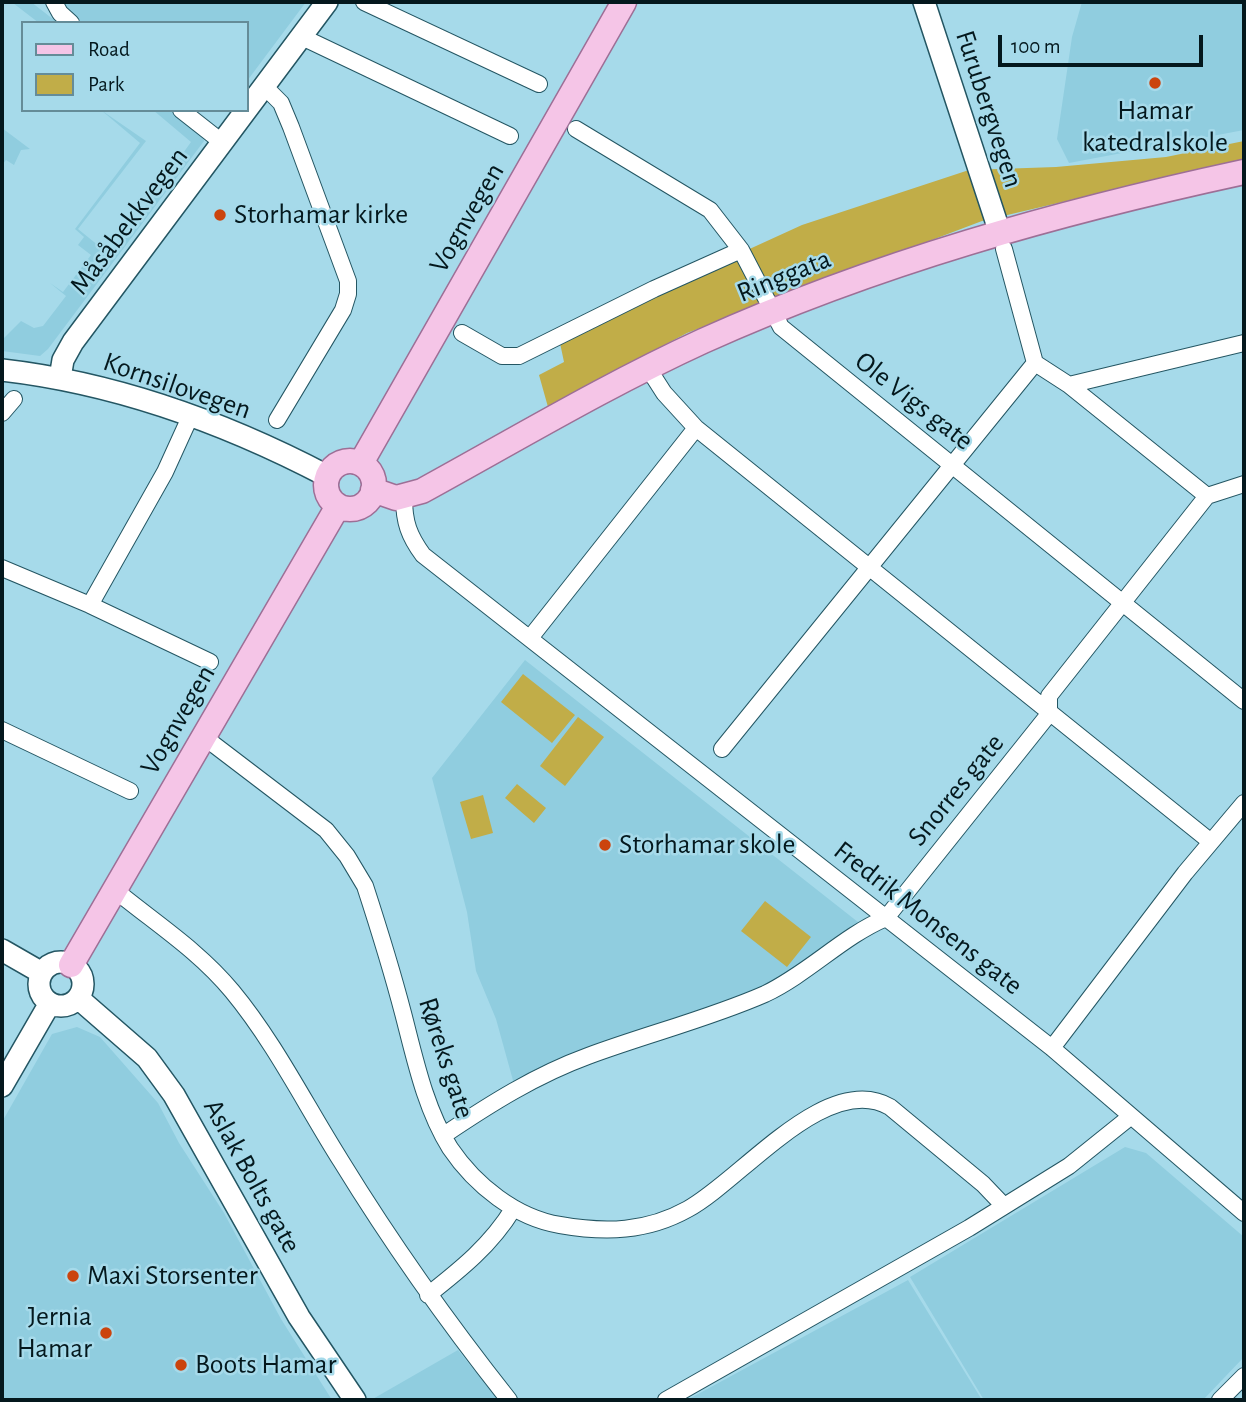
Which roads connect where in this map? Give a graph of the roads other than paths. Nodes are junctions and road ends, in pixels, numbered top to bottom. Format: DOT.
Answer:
graph roads {
  1 [pos="54,2"];
  2 [pos="327,2"];
  3 [pos="364,2"];
  4 [pos="624,2"];
  5 [pos="924,2"];
  6 [pos="69,21"];
  7 [pos="302,37"];
  8 [pos="539,83"];
  9 [pos="265,87"];
  10 [pos="248,109"];
  11 [pos="184,112"];
  12 [pos="246,112"];
  13 [pos="576,129"];
  14 [pos="510,136"];
  15 [pos="223,142"];
  16 [pos="1244,172"];
  17 [pos="1002,241"];
  18 [pos="741,250"];
  19 [pos="772,312"];
  20 [pos="462,333"];
  21 [pos="1244,343"];
  22 [pos="1035,363"];
  23 [pos="648,368"];
  24 [pos="2,370"];
  25 [pos="60,378"];
  26 [pos="1069,385"];
  27 [pos="14,399"];
  28 [pos="2,413"];
  29 [pos="190,417"];
  30 [pos="277,420"];
  31 [pos="696,428"];
  32 [pos="360,463"];
  33 [pos="951,464"];
  34 [pos="327,476"];
  35 [pos="1244,484"];
  36 [pos="373,490"];
  37 [pos="1207,496"];
  38 [pos="404,498"];
  39 [pos="338,506"];
  40 [pos="869,567"];
  41 [pos="4,575"];
  42 [pos="1124,601"];
  43 [pos="90,606"];
  44 [pos="530,638"];
  45 [pos="210,662"];
  46 [pos="1244,701"];
  47 [pos="1049,714"];
  48 [pos="2,730"];
  49 [pos="204,737"];
  50 [pos="722,750"];
  51 [pos="130,791"];
  52 [pos="1244,803"];
  53 [pos="1211,842"];
  54 [pos="115,890"];
  55 [pos="886,918"];
  56 [pos="2,950"];
  57 [pos="71,965"];
  58 [pos="42,973"];
  59 [pos="78,998"];
  60 [pos="50,1003"];
  61 [pos="1052,1048"];
  62 [pos="2,1086"];
  63 [pos="1130,1117"];
  64 [pos="444,1135"];
  65 [pos="1004,1206"];
  66 [pos="513,1209"];
  67 [pos="1244,1213"];
  68 [pos="428,1295"];
  69 [pos="1244,1376"];
  70 [pos="355,1400"];
  71 [pos="509,1400"];
  72 [pos="666,1400"];
  73 [pos="1220,1400"];
  1 -- 6 [label="street"];
  2 -- 7 [label="main road, Måsåbekkvegen"];
  3 -- 8 [label="street"];
  4 -- 32 [label="main road, Vognvegen"];
  5 -- 17 [label="main road, Furubergvegen"];
  7 -- 9 [label="main road, Måsåbekkvegen"];
  7 -- 14 [label="street"];
  9 -- 10 [label="main road, Måsåbekkvegen"];
  9 -- 30 [label="street"];
  11 -- 15 [label="street"];
  12 -- 15 [label="main road, Måsåbekkvegen"];
  13 -- 18 [label="street, Ole Vigs gate"];
  15 -- 25 [label="main road, Måsåbekkvegen"];
  16 -- 17 [label="main road, Ringgata"];
  17 -- 19 [label="main road, Ringgata"];
  17 -- 22 [label="street"];
  18 -- 19 [label="street, Ole Vigs gate"];
  18 -- 20 [label="street"];
  19 -- 23 [label="main road, Ringgata"];
  19 -- 33 [label="street, Ole Vigs gate"];
  21 -- 26 [label="street"];
  22 -- 26 [label="street"];
  22 -- 33 [label="street"];
  23 -- 31 [label="street"];
  23 -- 38 [label="main road, Ringgata"];
  24 -- 25 [label="main road, Kornsilovegen"];
  25 -- 29 [label="main road, Kornsilovegen"];
  26 -- 37 [label="street"];
  27 -- 28 [label="street"];
  29 -- 34 [label="main road, Kornsilovegen"];
  29 -- 43 [label="street"];
  31 -- 40 [label="street"];
  31 -- 44 [label="street"];
  32 -- 34 [label="main road"];
  32 -- 36 [label="main road"];
  33 -- 40 [label="street"];
  33 -- 42 [label="street, Ole Vigs gate"];
  34 -- 39 [label="main road"];
  35 -- 37 [label="street"];
  36 -- 38 [label="main road"];
  36 -- 39 [label="main road"];
  37 -- 42 [label="street, Snorres gate"];
  38 -- 44 [label="street, Fredrik Monsens gate"];
  39 -- 49 [label="main road, Vognvegen"];
  40 -- 47 [label="street"];
  40 -- 50 [label="street"];
  41 -- 43 [label="street"];
  42 -- 46 [label="street, Ole Vigs gate"];
  42 -- 47 [label="street, Snorres gate"];
  43 -- 45 [label="street"];
  44 -- 55 [label="street, Fredrik Monsens gate"];
  47 -- 53 [label="street"];
  47 -- 55 [label="street, Snorres gate"];
  48 -- 51 [label="street"];
  49 -- 54 [label="main road, Vognvegen"];
  49 -- 64 [label="street, Røreks gate"];
  52 -- 53 [label="street"];
  53 -- 61 [label="street"];
  54 -- 57 [label="main road, Vognvegen"];
  54 -- 68 [label="street"];
  55 -- 61 [label="street, Fredrik Monsens gate"];
  55 -- 64 [label="street, Snorres gate"];
  56 -- 58 [label="main road"];
  57 -- 58 [label="main road"];
  57 -- 59 [label="main road"];
  58 -- 60 [label="main road"];
  59 -- 60 [label="main road"];
  59 -- 70 [label="main road, Aslak Bolts gate"];
  60 -- 62 [label="main road"];
  61 -- 63 [label="street, Fredrik Monsens gate"];
  63 -- 65 [label="street"];
  63 -- 67 [label="street, Fredrik Monsens gate"];
  64 -- 66 [label="street, Røreks gate"];
  65 -- 66 [label="street, Røreks gate"];
  65 -- 72 [label="street"];
  66 -- 68 [label="street"];
  68 -- 71 [label="street"];
  69 -- 73 [label="street"];
}
